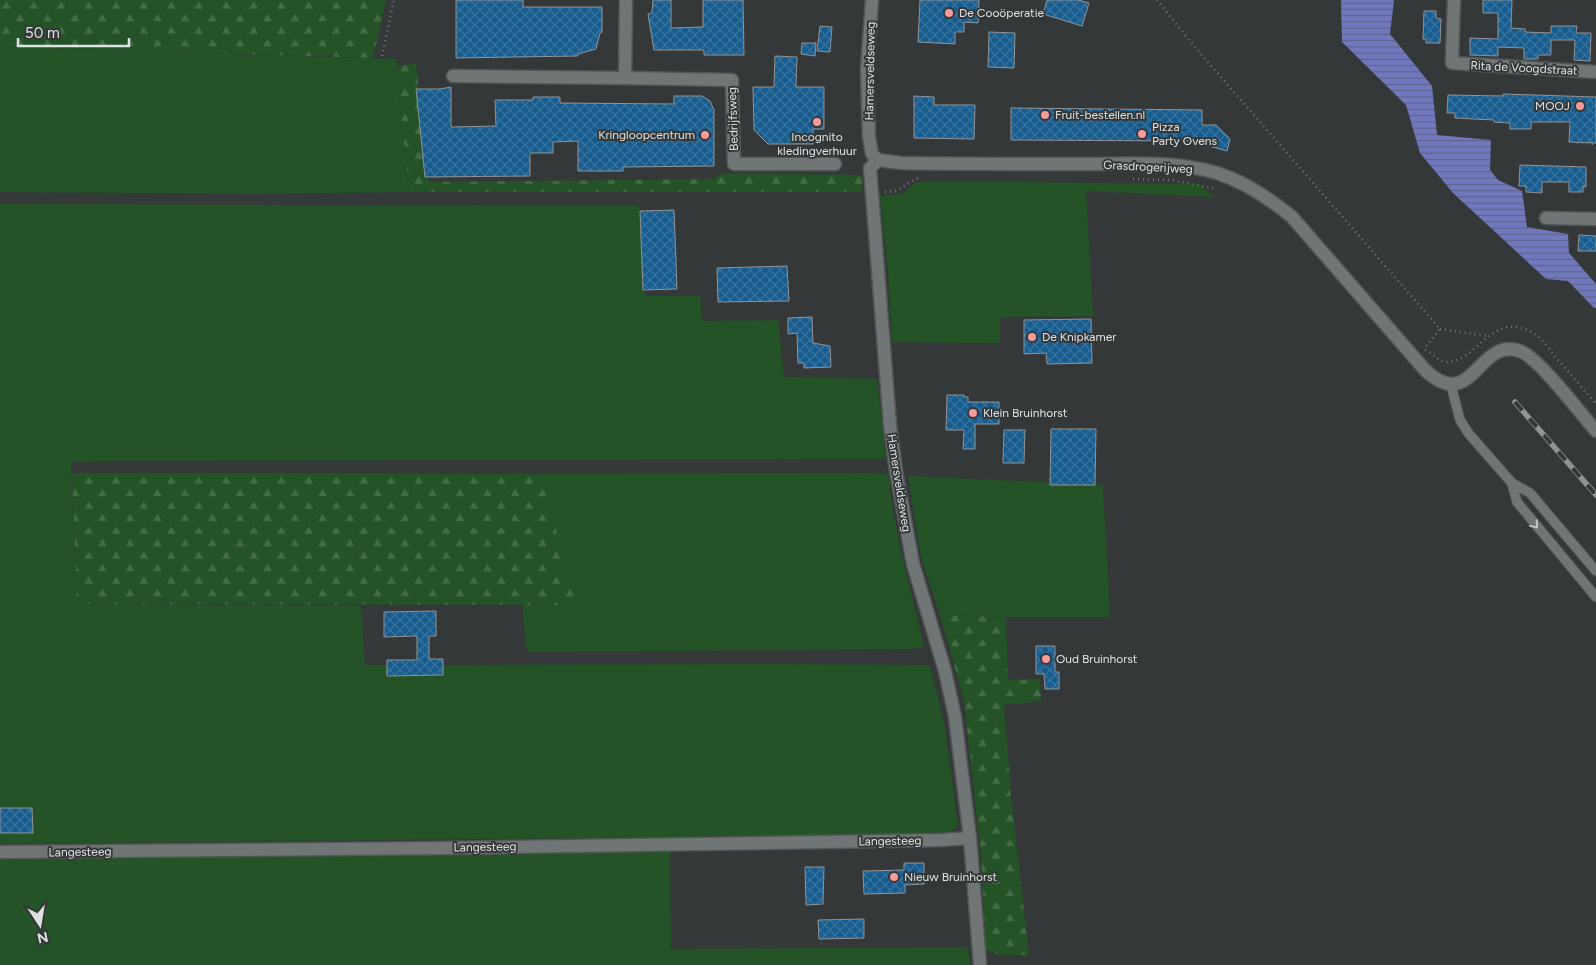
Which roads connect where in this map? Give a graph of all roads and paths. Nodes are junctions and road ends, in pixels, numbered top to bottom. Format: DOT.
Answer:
graph roads {
  1 [pos="394,0"];
  2 [pos="626,0"];
  3 [pos="872,0"];
  4 [pos="1157,0"];
  5 [pos="1454,0"];
  6 [pos="382,56"];
  7 [pos="1596,72"];
  8 [pos="453,76"];
  9 [pos="625,78"];
  10 [pos="1577,143"];
  11 [pos="1596,144"];
  12 [pos="878,160"];
  13 [pos="835,164"];
  14 [pos="923,177"];
  15 [pos="1133,178"];
  16 [pos="872,192"];
  17 [pos="1224,192"];
  18 [pos="1546,218"];
  19 [pos="1596,219"];
  20 [pos="1440,329"];
  21 [pos="1488,336"];
  22 [pos="1418,353"];
  23 [pos="1451,385"];
  24 [pos="1596,404"];
  25 [pos="1596,431"];
  26 [pos="1512,483"];
  27 [pos="1596,571"];
  28 [pos="1596,597"];
  29 [pos="970,838"];
  30 [pos="0,852"];
  31 [pos="980,965"];
  1 -- 6 [label="path"];
  2 -- 9 [label="street"];
  3 -- 12 [label="street, Hamersveldseweg"];
  4 -- 20 [label="path"];
  5 -- 7 [label="street, Rita de Voogdstraat"];
  8 -- 9 [label="street, Bedrijfsweg"];
  9 -- 13 [label="street, Bedrijfsweg"];
  10 -- 11 [label="path"];
  12 -- 16 [label="street, Hamersveldseweg"];
  12 -- 22 [label="street, Grasdrogerijweg"];
  14 -- 16 [label="path"];
  15 -- 17 [label="path"];
  16 -- 29 [label="street, Hamersveldseweg"];
  18 -- 19 [label="street"];
  20 -- 21 [label="path"];
  20 -- 22 [label="path"];
  21 -- 22 [label="path"];
  21 -- 24 [label="path"];
  22 -- 23 [label="street, Grasdrogerijweg"];
  23 -- 25 [label="street"];
  23 -- 26 [label="lane"];
  26 -- 27 [label="lane"];
  26 -- 28 [label="lane, one-way"];
  29 -- 30 [label="street, Langesteeg"];
  29 -- 31 [label="street, Hamersveldseweg"];
}
